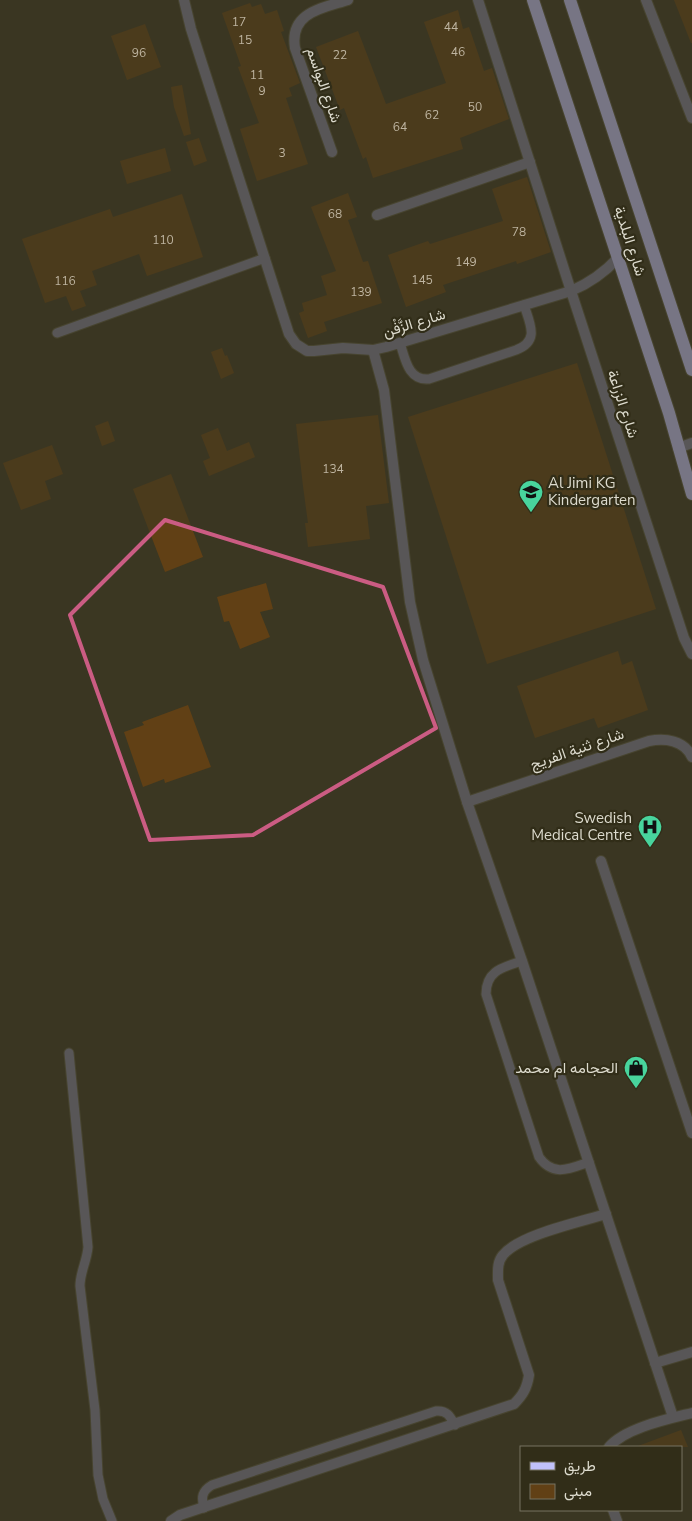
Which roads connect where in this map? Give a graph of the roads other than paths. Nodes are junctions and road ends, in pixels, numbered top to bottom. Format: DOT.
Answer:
graph roads {
  1 [pos="184,0"];
  2 [pos="348,0"];
  3 [pos="478,0"];
  4 [pos="533,0"];
  5 [pos="646,0"];
  6 [pos="572,2"];
  7 [pos="692,118"];
  8 [pos="332,152"];
  9 [pos="530,162"];
  10 [pos="377,215"];
  11 [pos="265,258"];
  12 [pos="618,258"];
  13 [pos="571,292"];
  14 [pos="524,305"];
  15 [pos="678,328"];
  16 [pos="57,333"];
  17 [pos="400,343"];
  18 [pos="692,343"];
  19 [pos="373,350"];
  20 [pos="692,370"];
  21 [pos="692,443"];
  22 [pos="678,448"];
  23 [pos="690,475"];
  24 [pos="692,494"];
  25 [pos="692,654"];
  26 [pos="692,757"];
  27 [pos="467,802"];
  28 [pos="601,862"];
  29 [pos="522,961"];
  30 [pos="69,1053"];
  31 [pos="692,1133"];
  32 [pos="589,1162"];
  33 [pos="606,1214"];
  34 [pos="692,1352"];
  35 [pos="655,1362"];
  36 [pos="692,1413"];
  37 [pos="673,1417"];
  38 [pos="455,1425"];
  39 [pos="610,1446"];
  40 [pos="204,1508"];
  41 [pos="112,1521"];
  42 [pos="170,1521"];
  1 -- 11 [label="street, شارع الزَّفْن"];
  2 -- 8 [label="street, شارع البواسم"];
  3 -- 9 [label="street, شارع الزراعة"];
  4 -- 12 [label="main road, شارع البلدية"];
  5 -- 7 [label="street"];
  6 -- 15 [label="main road, شارع البلدية"];
  9 -- 10 [label="street"];
  9 -- 13 [label="street, شارع الزراعة"];
  11 -- 16 [label="lane"];
  11 -- 19 [label="street, شارع الزَّفْن"];
  12 -- 13 [label="street, شارع الزَّفْن"];
  12 -- 22 [label="main road, شارع البلدية"];
  13 -- 14 [label="street, شارع الزَّفْن"];
  13 -- 25 [label="street, شارع الزراعة"];
  14 -- 17 [label="street, شارع الزَّفْن"];
  14 -- 17 [label="lane"];
  15 -- 18 [label="main road"];
  15 -- 20 [label="main road, شارع البلدية"];
  17 -- 19 [label="street, شارع الزَّفْن"];
  19 -- 27 [label="street"];
  21 -- 22 [label="street"];
  22 -- 23 [label="main road, شارع البلدية"];
  23 -- 24 [label="main road, شارع البلدية"];
  26 -- 27 [label="street, شارع ثنية الفريج"];
  27 -- 29 [label="street"];
  28 -- 31 [label="street"];
  29 -- 32 [label="street"];
  29 -- 32 [label="lane"];
  30 -- 41 [label="lane"];
  32 -- 33 [label="street"];
  33 -- 35 [label="street"];
  33 -- 38 [label="street"];
  34 -- 35 [label="street"];
  35 -- 37 [label="street"];
  36 -- 37 [label="street"];
  37 -- 39 [label="street"];
  38 -- 40 [label="street"];
  38 -- 40 [label="lane"];
  40 -- 42 [label="street"];
}
